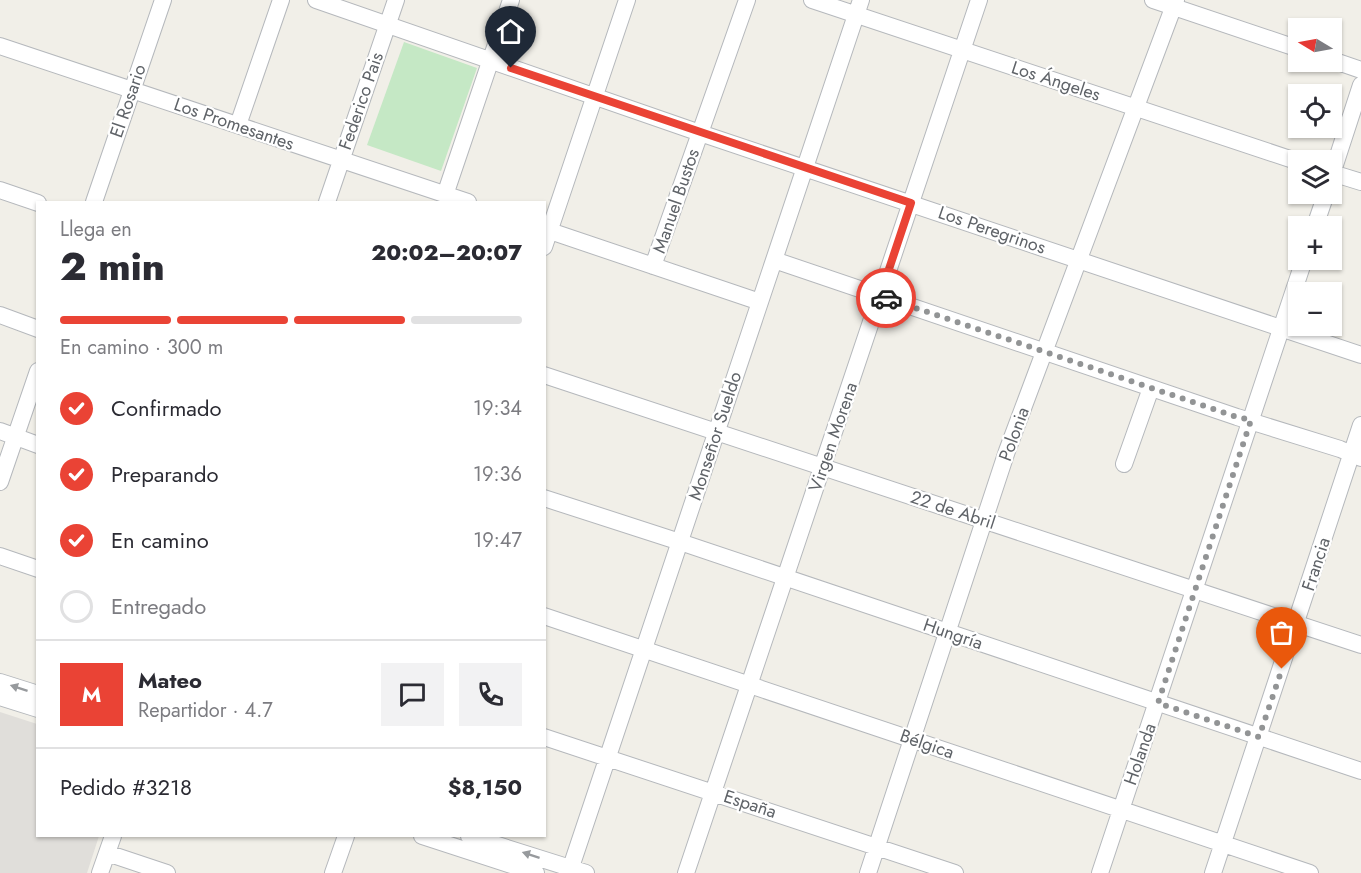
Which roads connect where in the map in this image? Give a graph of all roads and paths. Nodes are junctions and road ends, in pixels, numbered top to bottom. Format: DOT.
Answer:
graph roads {
  1 [pos="163,0"];
  2 [pos="280,0"];
  3 [pos="316,0"];
  4 [pos="396,0"];
  5 [pos="511,0"];
  6 [pos="627,0"];
  7 [pos="747,0"];
  8 [pos="812,0"];
  9 [pos="980,0"];
  10 [pos="1154,0"];
  11 [pos="1175,3"];
  12 [pos="859,7"];
  13 [pos="387,24"];
  14 [pos="1288,45"];
  15 [pos="0,46"];
  16 [pos="963,50"];
  17 [pos="490,61"];
  18 [pos="1342,63"];
  19 [pos="1361,70"];
  20 [pos="1361,85"];
  21 [pos="132,89"];
  22 [pos="594,96"];
  23 [pos="1135,107"];
  24 [pos="238,125"];
  25 [pos="700,133"];
  26 [pos="1340,150"];
  27 [pos="1288,158"];
  28 [pos="341,161"];
  29 [pos="805,167"];
  30 [pos="1342,176"];
  31 [pos="1361,182"];
  32 [pos="0,190"];
  33 [pos="445,195"];
  34 [pos="94,201"];
  35 [pos="327,201"];
  36 [pos="465,201"];
  37 [pos="36,202"];
  38 [pos="911,203"];
  39 [pos="546,235"];
  40 [pos="1078,259"];
  41 [pos="774,260"];
  42 [pos="653,266"];
  43 [pos="1301,270"];
  44 [pos="880,296"];
  45 [pos="760,302"];
  46 [pos="0,315"];
  47 [pos="36,328"];
  48 [pos="1281,328"];
  49 [pos="1044,351"];
  50 [pos="1361,355"];
  51 [pos="36,375"];
  52 [pos="546,376"];
  53 [pos="1151,388"];
  54 [pos="1251,420"];
  55 [pos="1361,425"];
  56 [pos="717,432"];
  57 [pos="8,434"];
  58 [pos="36,444"];
  59 [pos="1356,456"];
  60 [pos="1125,464"];
  61 [pos="823,467"];
  62 [pos="0,482"];
  63 [pos="546,499"];
  64 [pos="984,520"];
  65 [pos="680,542"];
  66 [pos="0,556"];
  67 [pos="36,568"];
  68 [pos="786,577"];
  69 [pos="1195,590"];
  70 [pos="546,617"];
  71 [pos="1297,624"];
  72 [pos="947,632"];
  73 [pos="1361,645"];
  74 [pos="644,649"];
  75 [pos="0,682"];
  76 [pos="750,685"];
  77 [pos="36,693"];
  78 [pos="0,697"];
  79 [pos="1158,703"];
  80 [pos="36,708"];
  81 [pos="546,737"];
  82 [pos="1259,737"];
  83 [pos="912,739"];
  84 [pos="608,757"];
  85 [pos="1361,771"];
  86 [pos="714,792"];
  87 [pos="1122,810"];
  88 [pos="113,837"];
  89 [pos="346,837"];
  90 [pos="425,837"];
  91 [pos="472,837"];
  92 [pos="1223,844"];
  93 [pos="876,847"];
  94 [pos="107,853"];
  95 [pos="575,871"];
  96 [pos="100,873"];
  97 [pos="167,873"];
  98 [pos="333,873"];
  99 [pos="536,873"];
  100 [pos="686,873"];
  101 [pos="868,873"];
  102 [pos="955,873"];
  103 [pos="1100,873"];
  104 [pos="1213,873"];
  105 [pos="1310,873"];
  1 -- 21 [label="street, El Rosario"];
  2 -- 24 [label="street"];
  3 -- 13 [label="street, Los Peregrinos"];
  4 -- 13 [label="street, Federico Pais"];
  5 -- 17 [label="street"];
  6 -- 22 [label="street"];
  7 -- 25 [label="street, Manuel Bustos"];
  8 -- 12 [label="street, Los Ángeles"];
  9 -- 16 [label="street, Virgen Morena"];
  10 -- 11 [label="street"];
  11 -- 14 [label="street"];
  11 -- 23 [label="street, Polonia"];
  12 -- 16 [label="street, Los Ángeles"];
  12 -- 29 [label="street, Monseñor Sueldo"];
  13 -- 17 [label="street, Los Peregrinos"];
  13 -- 28 [label="street, Federico Pais"];
  15 -- 21 [label="street, Los Promesantes"];
  16 -- 23 [label="street, Los Ángeles"];
  16 -- 38 [label="street, Virgen Morena"];
  17 -- 22 [label="street, Los Peregrinos"];
  17 -- 33 [label="street"];
  18 -- 19 [label="street"];
  20 -- 26 [label="street"];
  21 -- 24 [label="street, Los Promesantes"];
  21 -- 34 [label="street, El Rosario"];
  22 -- 25 [label="street, Los Peregrinos"];
  22 -- 39 [label="street"];
  23 -- 27 [label="street, Los Ángeles"];
  23 -- 40 [label="street, Polonia"];
  24 -- 28 [label="street, Los Promesantes"];
  25 -- 29 [label="street, Los Peregrinos"];
  25 -- 42 [label="street, Manuel Bustos"];
  28 -- 33 [label="street, Los Promesantes"];
  28 -- 35 [label="street, Federico Pais"];
  29 -- 38 [label="street, Los Peregrinos"];
  29 -- 41 [label="street, Monseñor Sueldo"];
  30 -- 31 [label="street"];
  32 -- 37 [label="street"];
  33 -- 36 [label="street, Los Promesantes"];
  38 -- 40 [label="street, Los Peregrinos"];
  38 -- 44 [label="street, Virgen Morena"];
  39 -- 42 [label="street"];
  40 -- 48 [label="street, Los Peregrinos"];
  40 -- 49 [label="street, Polonia"];
  41 -- 44 [label="street"];
  41 -- 45 [label="street, Monseñor Sueldo"];
  42 -- 45 [label="street"];
  43 -- 48 [label="street, Holanda"];
  44 -- 49 [label="street"];
  44 -- 61 [label="street, Virgen Morena"];
  45 -- 56 [label="street, Monseñor Sueldo"];
  46 -- 47 [label="street"];
  48 -- 50 [label="street, Los Peregrinos"];
  48 -- 54 [label="street, Holanda"];
  49 -- 53 [label="street"];
  49 -- 64 [label="street, Polonia"];
  51 -- 57 [label="street"];
  52 -- 56 [label="street, 22 de Abril"];
  53 -- 54 [label="street"];
  53 -- 60 [label="street"];
  54 -- 59 [label="street"];
  54 -- 69 [label="street, Holanda"];
  55 -- 59 [label="street, Francia"];
  56 -- 61 [label="street, 22 de Abril"];
  56 -- 65 [label="street, Monseñor Sueldo"];
  57 -- 58 [label="street"];
  57 -- 62 [label="street"];
  59 -- 71 [label="street, Francia"];
  61 -- 64 [label="street, 22 de Abril"];
  61 -- 68 [label="street, Virgen Morena"];
  63 -- 65 [label="street, Hungría"];
  64 -- 69 [label="street, 22 de Abril"];
  64 -- 72 [label="street, Polonia"];
  65 -- 68 [label="street, Hungría"];
  65 -- 74 [label="street, Monseñor Sueldo"];
  66 -- 67 [label="street"];
  68 -- 72 [label="street, Hungría"];
  68 -- 76 [label="street, Virgen Morena"];
  69 -- 71 [label="street, 22 de Abril"];
  69 -- 79 [label="street, Holanda"];
  70 -- 74 [label="street, Bélgica"];
  71 -- 73 [label="street, 22 de Abril"];
  71 -- 82 [label="street, Francia"];
  72 -- 79 [label="street, Hungría"];
  72 -- 83 [label="street, Polonia"];
  74 -- 76 [label="street, Bélgica"];
  74 -- 84 [label="street, Monseñor Sueldo"];
  77 -- 75 [label="street, one-way"];
  76 -- 83 [label="street, Bélgica"];
  76 -- 86 [label="street, Virgen Morena"];
  78 -- 80 [label="street"];
  79 -- 82 [label="street, Hungría"];
  79 -- 87 [label="street, Holanda"];
  81 -- 84 [label="street, España"];
  82 -- 85 [label="street, Hungría"];
  82 -- 92 [label="street, Francia"];
  83 -- 87 [label="street, Bélgica"];
  83 -- 93 [label="street, Polonia"];
  84 -- 86 [label="street, España"];
  84 -- 95 [label="street, Monseñor Sueldo"];
  86 -- 93 [label="street, España"];
  86 -- 100 [label="street, Virgen Morena"];
  87 -- 92 [label="street, Bélgica"];
  87 -- 103 [label="street, Holanda"];
  88 -- 94 [label="street"];
  89 -- 98 [label="street"];
  90 -- 99 [label="street"];
  95 -- 91 [label="street, one-way"];
  92 -- 104 [label="street, Francia"];
  92 -- 105 [label="street, Bélgica"];
  93 -- 101 [label="street, Polonia"];
  93 -- 102 [label="street, España"];
  94 -- 96 [label="street"];
  94 -- 97 [label="street"];
}
